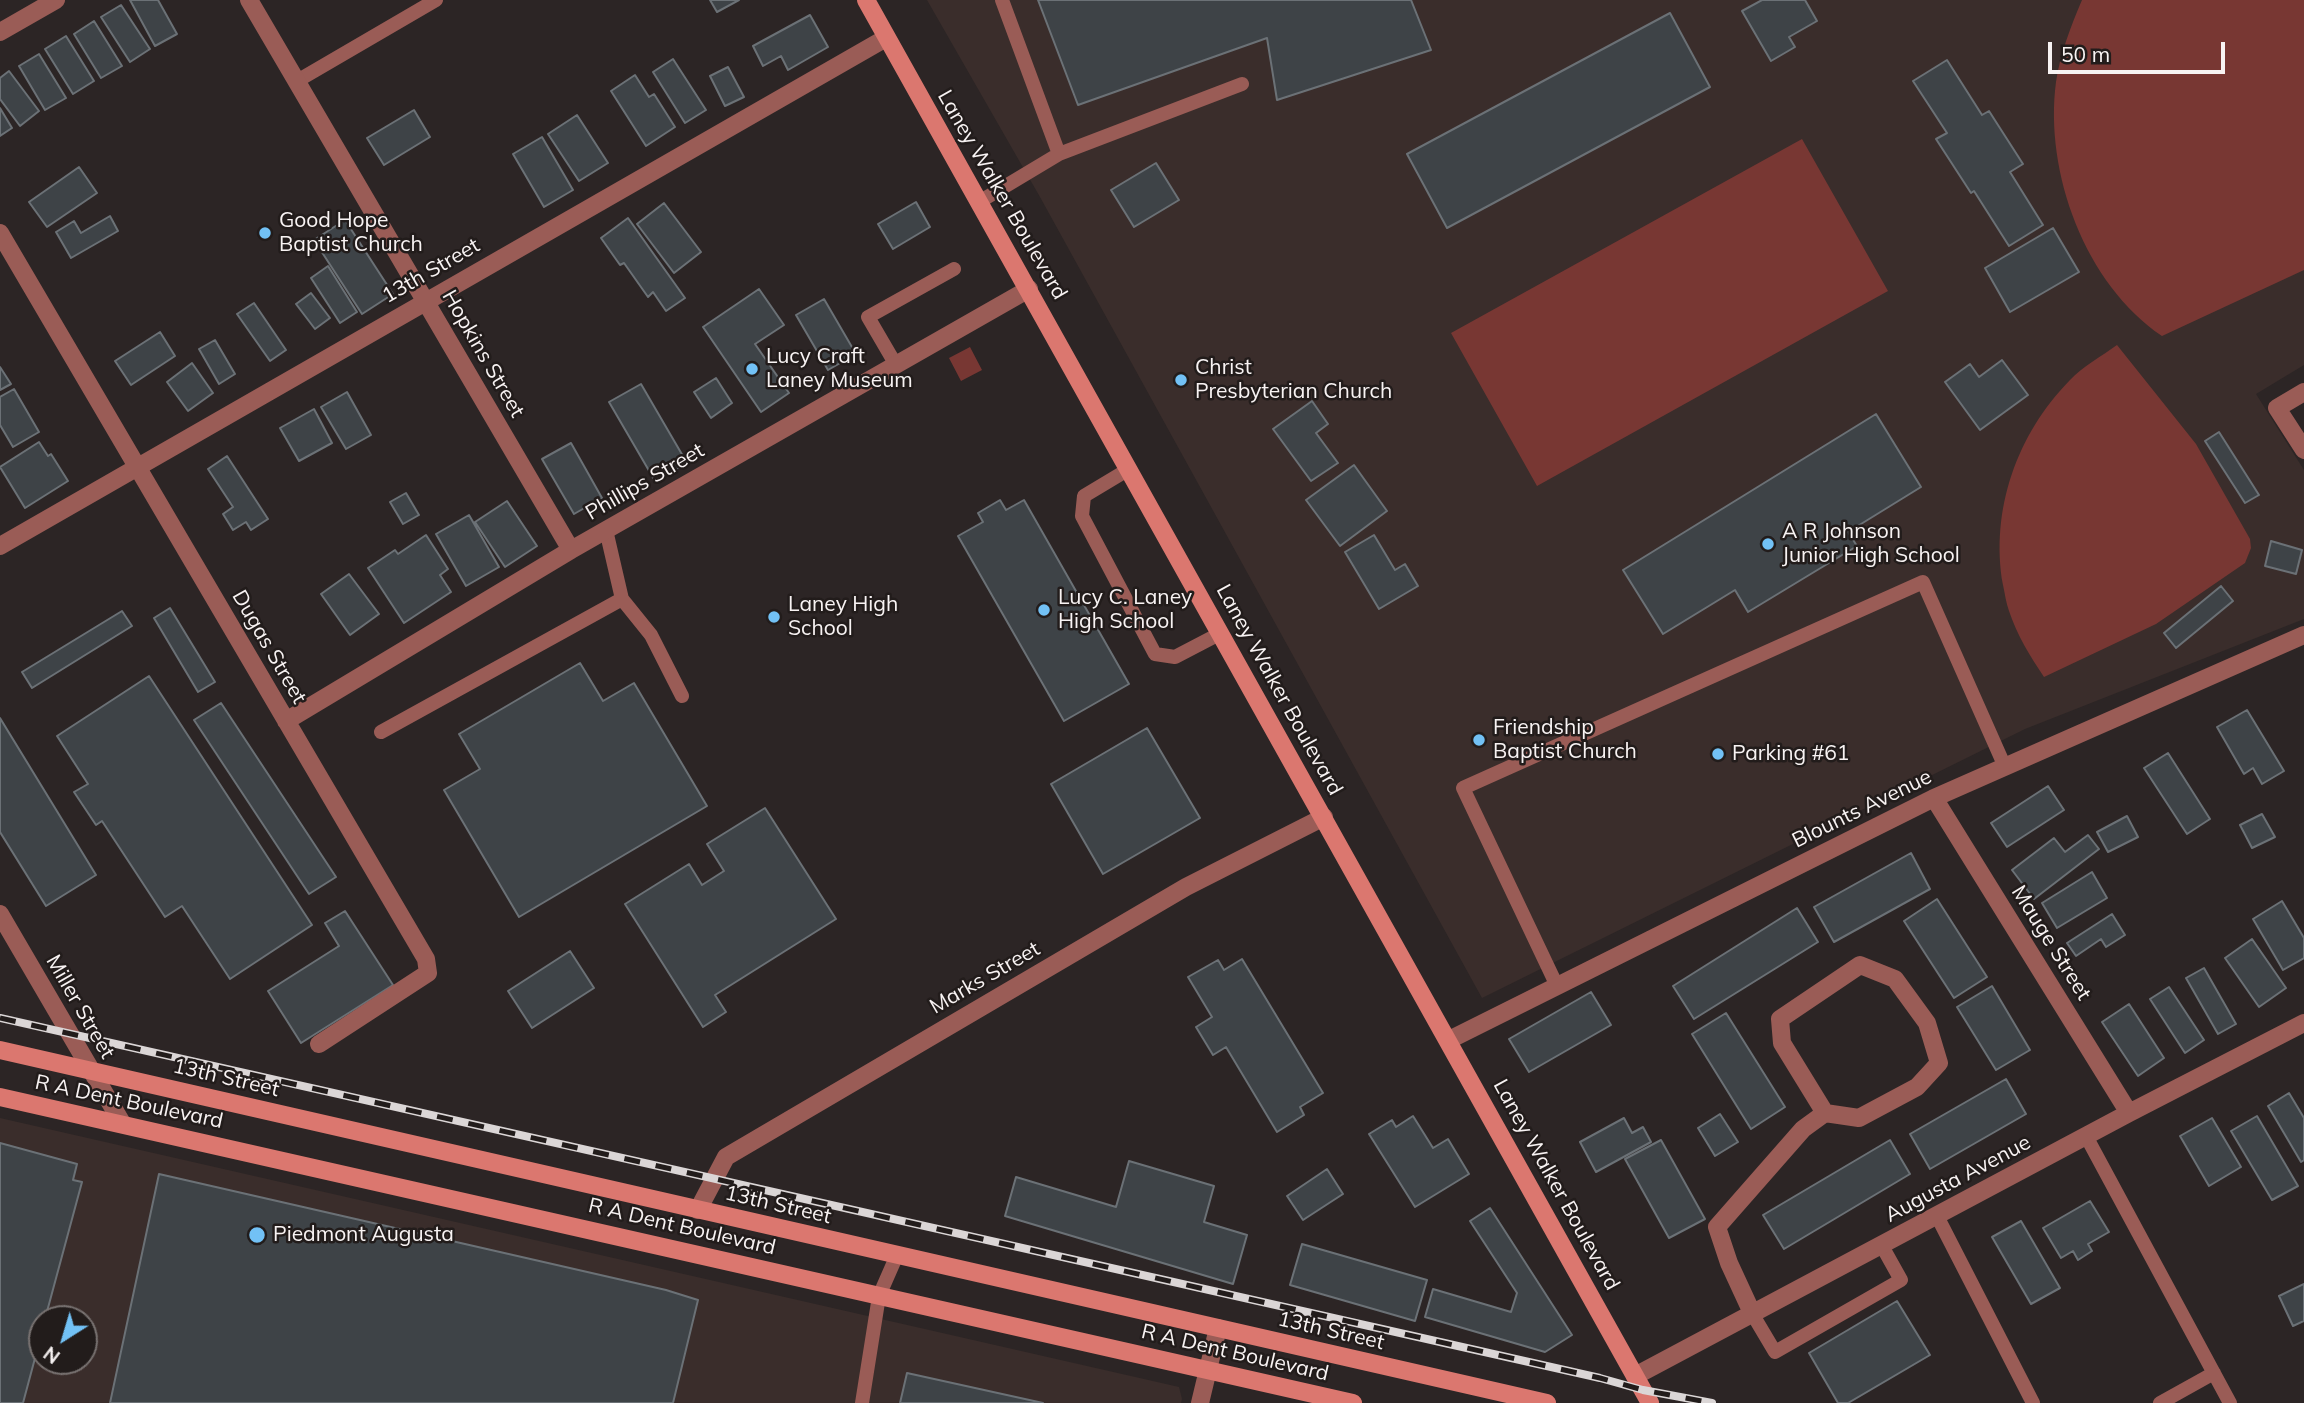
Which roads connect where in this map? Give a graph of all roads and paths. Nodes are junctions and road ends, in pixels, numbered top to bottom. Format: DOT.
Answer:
graph roads {
  1 [pos="56,0"];
  2 [pos="249,0"];
  3 [pos="436,0"];
  4 [pos="866,0"];
  5 [pos="1002,0"];
  6 [pos="0,32"];
  7 [pos="886,38"];
  8 [pos="297,82"];
  9 [pos="1242,84"];
  10 [pos="1059,154"];
  11 [pos="979,202"];
  12 [pos="0,233"];
  13 [pos="954,269"];
  14 [pos="1029,289"];
  15 [pos="425,301"];
  16 [pos="896,365"];
  17 [pos="2304,392"];
  18 [pos="2304,450"];
  19 [pos="137,467"];
  20 [pos="1129,469"];
  21 [pos="606,530"];
  22 [pos="0,546"];
  23 [pos="571,550"];
  24 [pos="622,599"];
  25 [pos="1221,633"];
  26 [pos="2304,635"];
  27 [pos="682,696"];
  28 [pos="286,721"];
  29 [pos="382,732"];
  30 [pos="2004,767"];
  31 [pos="1934,798"];
  32 [pos="1324,817"];
  33 [pos="0,914"];
  34 [pos="1557,986"];
  35 [pos="2304,1023"];
  36 [pos="1449,1040"];
  37 [pos="319,1044"];
  38 [pos="0,1050"];
  39 [pos="91,1070"];
  40 [pos="0,1097"];
  41 [pos="2129,1113"];
  42 [pos="1825,1114"];
  43 [pos="121,1123"];
  44 [pos="2086,1136"];
  45 [pos="698,1210"];
  46 [pos="1937,1216"];
  47 [pos="1882,1246"];
  48 [pos="897,1255"];
  49 [pos="880,1296"];
  50 [pos="1753,1315"];
  51 [pos="1218,1328"];
  52 [pos="1208,1370"];
  53 [pos="2214,1373"];
  54 [pos="1635,1376"];
  55 [pos="862,1403"];
  56 [pos="1199,1403"];
  57 [pos="1353,1403"];
  58 [pos="1547,1403"];
  59 [pos="1650,1403"];
  60 [pos="2033,1403"];
  61 [pos="2160,1403"];
  62 [pos="2230,1403"];
  1 -- 6 [label="street"];
  2 -- 8 [label="street, Hopkins Street"];
  3 -- 8 [label="lane"];
  4 -- 7 [label="main road, Laney Walker Boulevard"];
  5 -- 10 [label="lane"];
  7 -- 11 [label="main road, Laney Walker Boulevard"];
  7 -- 15 [label="street, 13th Street"];
  8 -- 15 [label="street, Hopkins Street"];
  9 -- 10 [label="lane"];
  10 -- 11 [label="lane"];
  11 -- 14 [label="main road, Laney Walker Boulevard"];
  12 -- 19 [label="street, Dugas Street"];
  13 -- 16 [label="lane"];
  14 -- 16 [label="street, Phillips Street"];
  14 -- 20 [label="main road, Laney Walker Boulevard"];
  15 -- 19 [label="street, 13th Street"];
  15 -- 23 [label="street, Hopkins Street"];
  16 -- 21 [label="street, Phillips Street"];
  17 -- 18 [label="street"];
  19 -- 22 [label="street, 13th Street"];
  19 -- 28 [label="street, Dugas Street"];
  20 -- 25 [label="main road, Laney Walker Boulevard"];
  20 -- 25 [label="lane"];
  21 -- 23 [label="street, Phillips Street"];
  21 -- 24 [label="lane"];
  23 -- 28 [label="street, Phillips Street"];
  24 -- 27 [label="lane"];
  24 -- 29 [label="lane"];
  25 -- 32 [label="main road, Laney Walker Boulevard"];
  26 -- 30 [label="street, Blounts Avenue"];
  28 -- 37 [label="street, Dugas Street"];
  30 -- 31 [label="street, Blounts Avenue"];
  30 -- 34 [label="lane"];
  31 -- 34 [label="street, Blounts Avenue"];
  31 -- 41 [label="street, Mauge Street"];
  32 -- 36 [label="main road, Laney Walker Boulevard"];
  32 -- 45 [label="street, Marks Street"];
  33 -- 39 [label="street, Miller Street"];
  34 -- 36 [label="street, Blounts Avenue"];
  35 -- 41 [label="street, Augusta Avenue"];
  36 -- 54 [label="main road, Laney Walker Boulevard"];
  38 -- 39 [label="main road, 13th Street"];
  39 -- 43 [label="street, Miller Street"];
  39 -- 45 [label="main road, 13th Street"];
  40 -- 43 [label="main road, R A Dent Boulevard"];
  41 -- 44 [label="street, Augusta Avenue"];
  42 -- 42 [label="street"];
  42 -- 50 [label="street"];
  43 -- 49 [label="main road, R A Dent Boulevard"];
  44 -- 46 [label="street, Augusta Avenue"];
  44 -- 53 [label="lane"];
  45 -- 48 [label="main road, 13th Street"];
  46 -- 47 [label="street, Augusta Avenue"];
  46 -- 60 [label="lane"];
  47 -- 50 [label="street, Augusta Avenue"];
  47 -- 50 [label="lane"];
  48 -- 49 [label="lane"];
  48 -- 51 [label="main road, 13th Street"];
  49 -- 52 [label="main road, R A Dent Boulevard"];
  49 -- 55 [label="lane"];
  50 -- 54 [label="street, Augusta Avenue"];
  51 -- 52 [label="street"];
  51 -- 58 [label="main road, 13th Street"];
  52 -- 56 [label="street"];
  52 -- 57 [label="main road, R A Dent Boulevard"];
  53 -- 61 [label="lane"];
  53 -- 62 [label="lane"];
  54 -- 59 [label="main road, Laney Walker Boulevard"];
}
